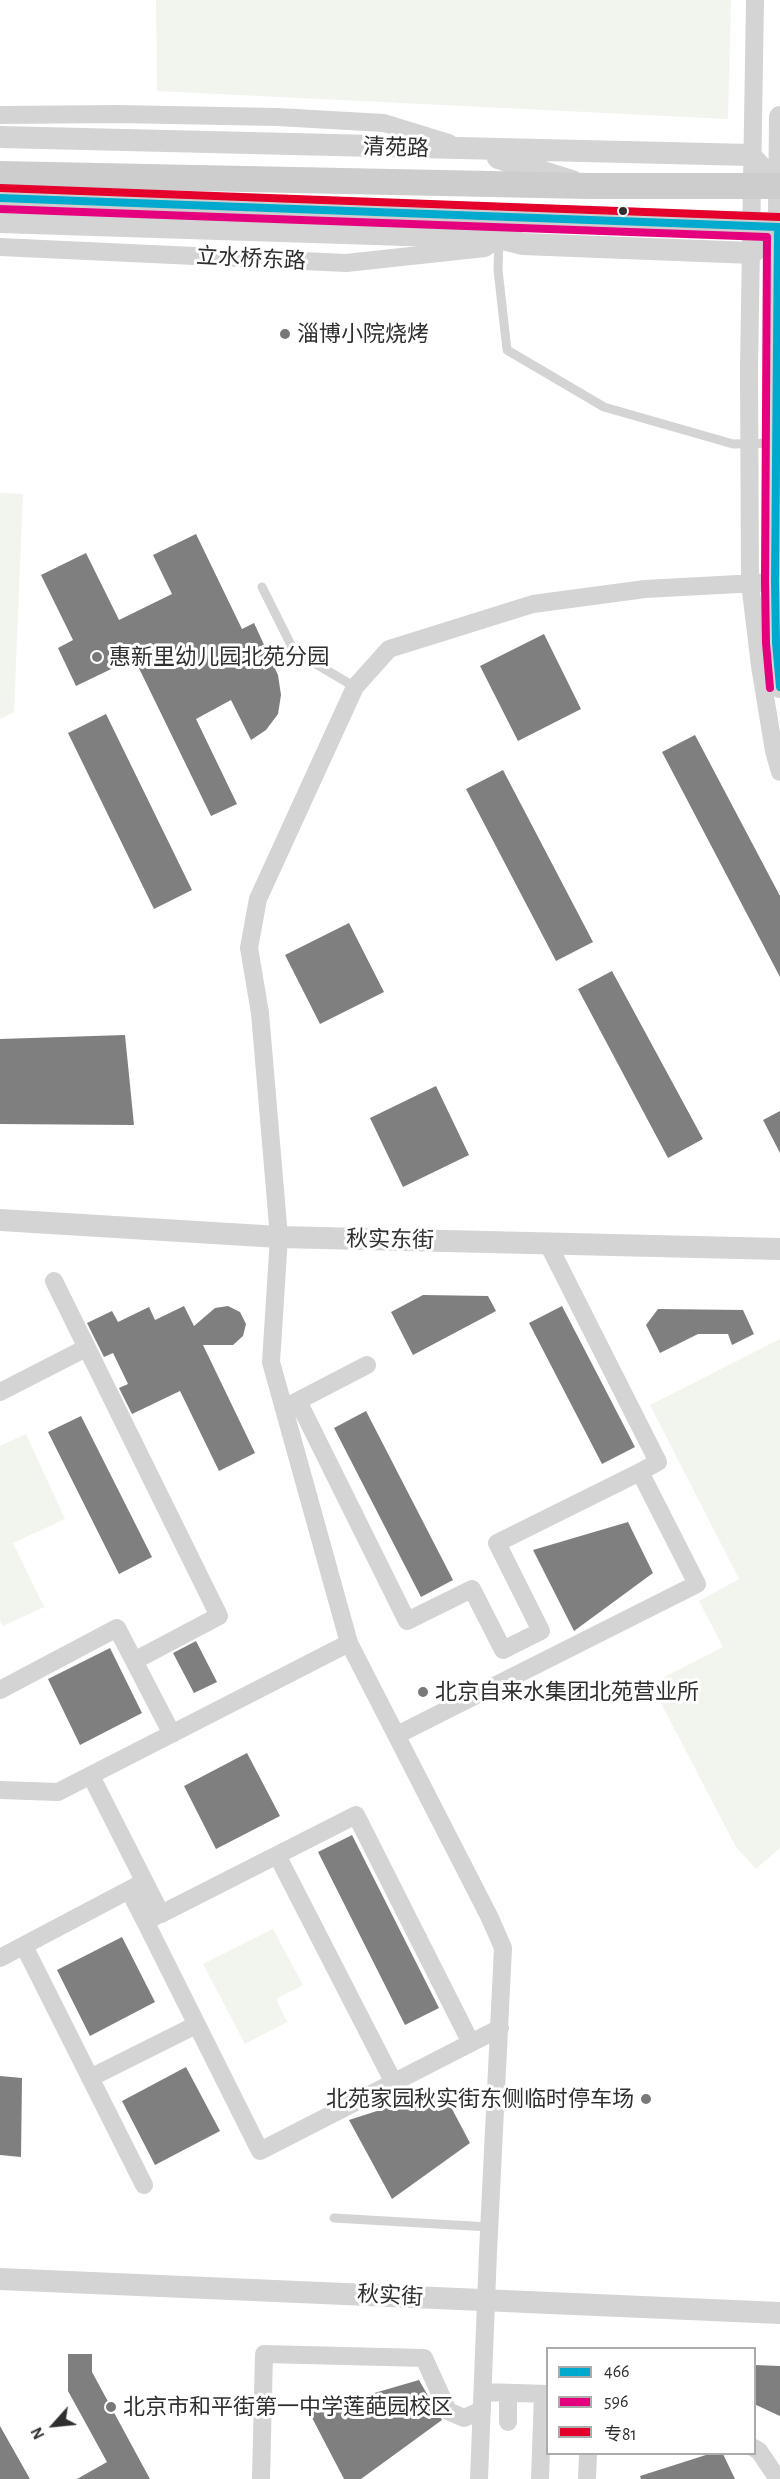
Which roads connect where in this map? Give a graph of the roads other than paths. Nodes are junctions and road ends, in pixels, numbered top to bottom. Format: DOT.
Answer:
graph roads {
  1 [pos="755,0"];
  2 [pos="0,115"];
  3 [pos="780,117"];
  4 [pos="0,137"];
  5 [pos="473,150"];
  6 [pos="754,157"];
  7 [pos="0,174"];
  8 [pos="500,184"];
  9 [pos="588,186"];
  10 [pos="753,186"];
  11 [pos="779,186"];
  12 [pos="0,198"];
  13 [pos="0,222"];
  14 [pos="752,224"];
  15 [pos="499,227"];
  16 [pos="779,227"];
  17 [pos="0,247"];
  18 [pos="752,254"];
  19 [pos="777,443"];
  20 [pos="750,444"];
  21 [pos="775,582"];
  22 [pos="750,583"];
  23 [pos="262,587"];
  24 [pos="355,687"];
  25 [pos="780,687"];
  26 [pos="780,772"];
  27 [pos="0,1220"];
  28 [pos="279,1238"];
  29 [pos="548,1244"];
  30 [pos="780,1250"];
  31 [pos="54,1281"];
  32 [pos="86,1348"];
  33 [pos="367,1365"];
  34 [pos="0,1392"];
  35 [pos="291,1405"];
  36 [pos="640,1472"];
  37 [pos="349,1643"];
  38 [pos="134,1661"];
  39 [pos="0,1690"];
  40 [pos="172,1734"];
  41 [pos="397,1736"];
  42 [pos="91,1776"];
  43 [pos="0,1790"];
  44 [pos="277,1855"];
  45 [pos="137,1886"];
  46 [pos="153,1918"];
  47 [pos="24,1946"];
  48 [pos="0,1958"];
  49 [pos="196,2025"];
  50 [pos="500,2028"];
  51 [pos="471,2043"];
  52 [pos="90,2078"];
  53 [pos="394,2083"];
  54 [pos="144,2186"];
  55 [pos="334,2218"];
  56 [pos="489,2227"];
  57 [pos="0,2279"];
  58 [pos="486,2300"];
  59 [pos="780,2313"];
  60 [pos="483,2392"];
  61 [pos="508,2393"];
  62 [pos="545,2394"];
  63 [pos="483,2410"];
  64 [pos="508,2422"];
  65 [pos="756,2449"];
  66 [pos="588,2455"];
  67 [pos="261,2479"];
  68 [pos="479,2479"];
  69 [pos="540,2479"];
  70 [pos="587,2479"];
  71 [pos="778,2479"];
  1 -- 6 [label="street"];
  2 -- 5 [label="street"];
  3 -- 11 [label="street"];
  4 -- 5 [label="street, 清苑路"];
  5 -- 6 [label="street, 清苑路"];
  5 -- 9 [label="street"];
  6 -- 10 [label="street"];
  6 -- 11 [label="street"];
  7 -- 8 [label="main road, 清苑路"];
  8 -- 9 [label="main road, 清苑路"];
  8 -- 15 [label="lane"];
  9 -- 10 [label="main road, 清苑路"];
  10 -- 11 [label="main road, 清苑路"];
  10 -- 14 [label="street"];
  11 -- 16 [label="street"];
  12 -- 15 [label="main road"];
  13 -- 15 [label="street"];
  14 -- 15 [label="main road"];
  14 -- 16 [label="main road"];
  14 -- 18 [label="street"];
  15 -- 17 [label="street, 立水桥东路"];
  15 -- 18 [label="street"];
  15 -- 20 [label="lane"];
  16 -- 18 [label="street"];
  16 -- 19 [label="street"];
  18 -- 20 [label="street"];
  19 -- 20 [label="lane"];
  19 -- 21 [label="street"];
  20 -- 22 [label="street"];
  21 -- 22 [label="street"];
  21 -- 25 [label="street"];
  22 -- 24 [label="street"];
  22 -- 26 [label="street"];
  23 -- 24 [label="lane"];
  24 -- 28 [label="street"];
  27 -- 28 [label="street, 秋实东街"];
  28 -- 29 [label="street, 秋实东街"];
  28 -- 35 [label="street"];
  29 -- 30 [label="street, 秋实东街"];
  29 -- 36 [label="street"];
  31 -- 32 [label="street"];
  32 -- 34 [label="street"];
  32 -- 38 [label="street"];
  33 -- 35 [label="street"];
  35 -- 36 [label="street"];
  35 -- 37 [label="street"];
  36 -- 41 [label="street"];
  37 -- 40 [label="street"];
  37 -- 41 [label="street"];
  38 -- 39 [label="street"];
  38 -- 40 [label="street"];
  40 -- 42 [label="street"];
  41 -- 50 [label="street"];
  42 -- 43 [label="street"];
  42 -- 45 [label="street"];
  44 -- 46 [label="street"];
  44 -- 51 [label="street"];
  44 -- 53 [label="street"];
  45 -- 46 [label="street"];
  45 -- 47 [label="street"];
  46 -- 49 [label="street"];
  47 -- 48 [label="street"];
  47 -- 52 [label="street"];
  49 -- 52 [label="street"];
  49 -- 53 [label="street"];
  50 -- 51 [label="street"];
  50 -- 56 [label="street"];
  51 -- 53 [label="street"];
  52 -- 54 [label="street"];
  55 -- 56 [label="lane"];
  56 -- 58 [label="street"];
  57 -- 58 [label="street, 秋实街"];
  58 -- 59 [label="street, 秋实街"];
  58 -- 60 [label="street"];
  60 -- 61 [label="street"];
  60 -- 63 [label="street"];
  61 -- 62 [label="street"];
  61 -- 64 [label="street"];
  62 -- 69 [label="street"];
  63 -- 67 [label="street"];
  63 -- 68 [label="street"];
  65 -- 71 [label="street"];
  66 -- 70 [label="street"];
}
